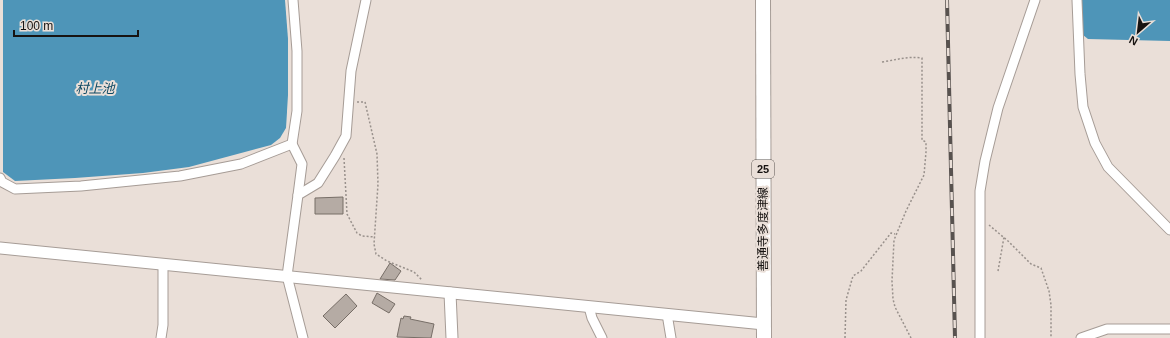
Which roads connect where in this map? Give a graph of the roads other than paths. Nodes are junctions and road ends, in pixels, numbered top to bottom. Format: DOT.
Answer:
graph roads {
  1 [pos="293,0"];
  2 [pos="366,0"];
  3 [pos="763,0"];
  4 [pos="1035,0"];
  5 [pos="1077,0"];
  6 [pos="292,144"];
  7 [pos="0,178"];
  8 [pos="298,195"];
  9 [pos="1170,230"];
  10 [pos="0,248"];
  11 [pos="163,264"];
  12 [pos="287,276"];
  13 [pos="450,293"];
  14 [pos="589,307"];
  15 [pos="667,314"];
  16 [pos="764,324"];
  17 [pos="1170,329"];
  18 [pos="161,338"];
  19 [pos="303,338"];
  20 [pos="452,338"];
  21 [pos="602,338"];
  22 [pos="671,338"];
  23 [pos="764,338"];
  24 [pos="980,338"];
  25 [pos="1081,338"];
  1 -- 6 [label="street"];
  2 -- 8 [label="street"];
  3 -- 16 [label="main road, 善通寺多度津線 / 25"];
  4 -- 24 [label="street"];
  5 -- 9 [label="street"];
  6 -- 7 [label="street"];
  6 -- 8 [label="street"];
  8 -- 12 [label="street"];
  10 -- 11 [label="street"];
  11 -- 12 [label="street"];
  11 -- 18 [label="street"];
  12 -- 13 [label="street"];
  12 -- 19 [label="street"];
  13 -- 14 [label="street"];
  13 -- 20 [label="street"];
  14 -- 15 [label="street"];
  14 -- 21 [label="street"];
  15 -- 16 [label="street"];
  15 -- 22 [label="street"];
  16 -- 23 [label="main road, 善通寺多度津線 / 25"];
  17 -- 25 [label="street"];
}
